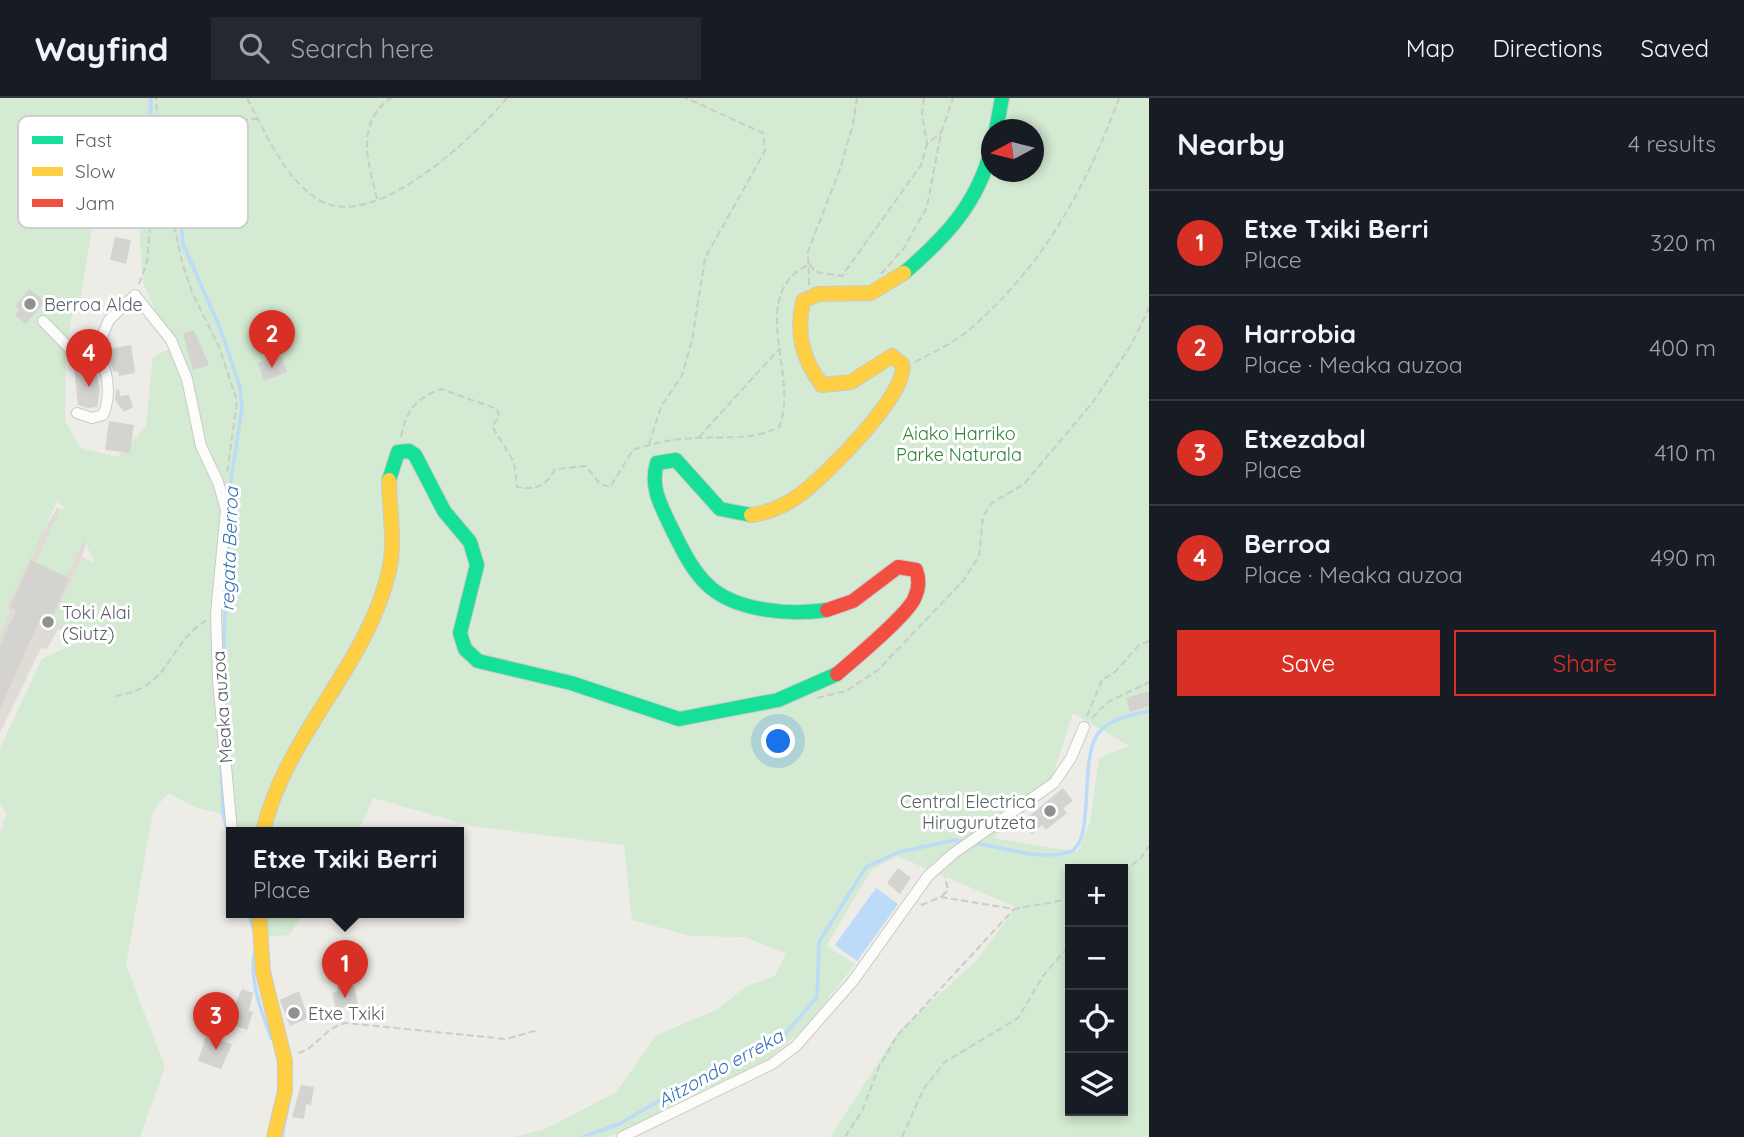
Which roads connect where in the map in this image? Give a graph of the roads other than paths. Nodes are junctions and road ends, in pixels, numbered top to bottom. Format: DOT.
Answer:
graph roads {
  1 [pos="1002,98"];
  2 [pos="998,119"];
  3 [pos="982,182"];
  4 [pos="43,321"];
  5 [pos="96,350"];
  6 [pos="77,413"];
  7 [pos="1084,727"];
  8 [pos="231,827"];
  9 [pos="264,827"];
  10 [pos="255,918"];
  11 [pos="259,918"];
  12 [pos="261,937"];
  13 [pos="274,1137"];
  14 [pos="622,1137"];
  1 -- 2 [label="street"];
  3 -- 9 [label="street"];
  4 -- 5 [label="street"];
  5 -- 6 [label="street"];
  5 -- 8 [label="street, Meaka auzoa"];
  7 -- 14 [label="street"];
  10 -- 12 [label="street"];
  11 -- 12 [label="street"];
  12 -- 13 [label="street"];
}
